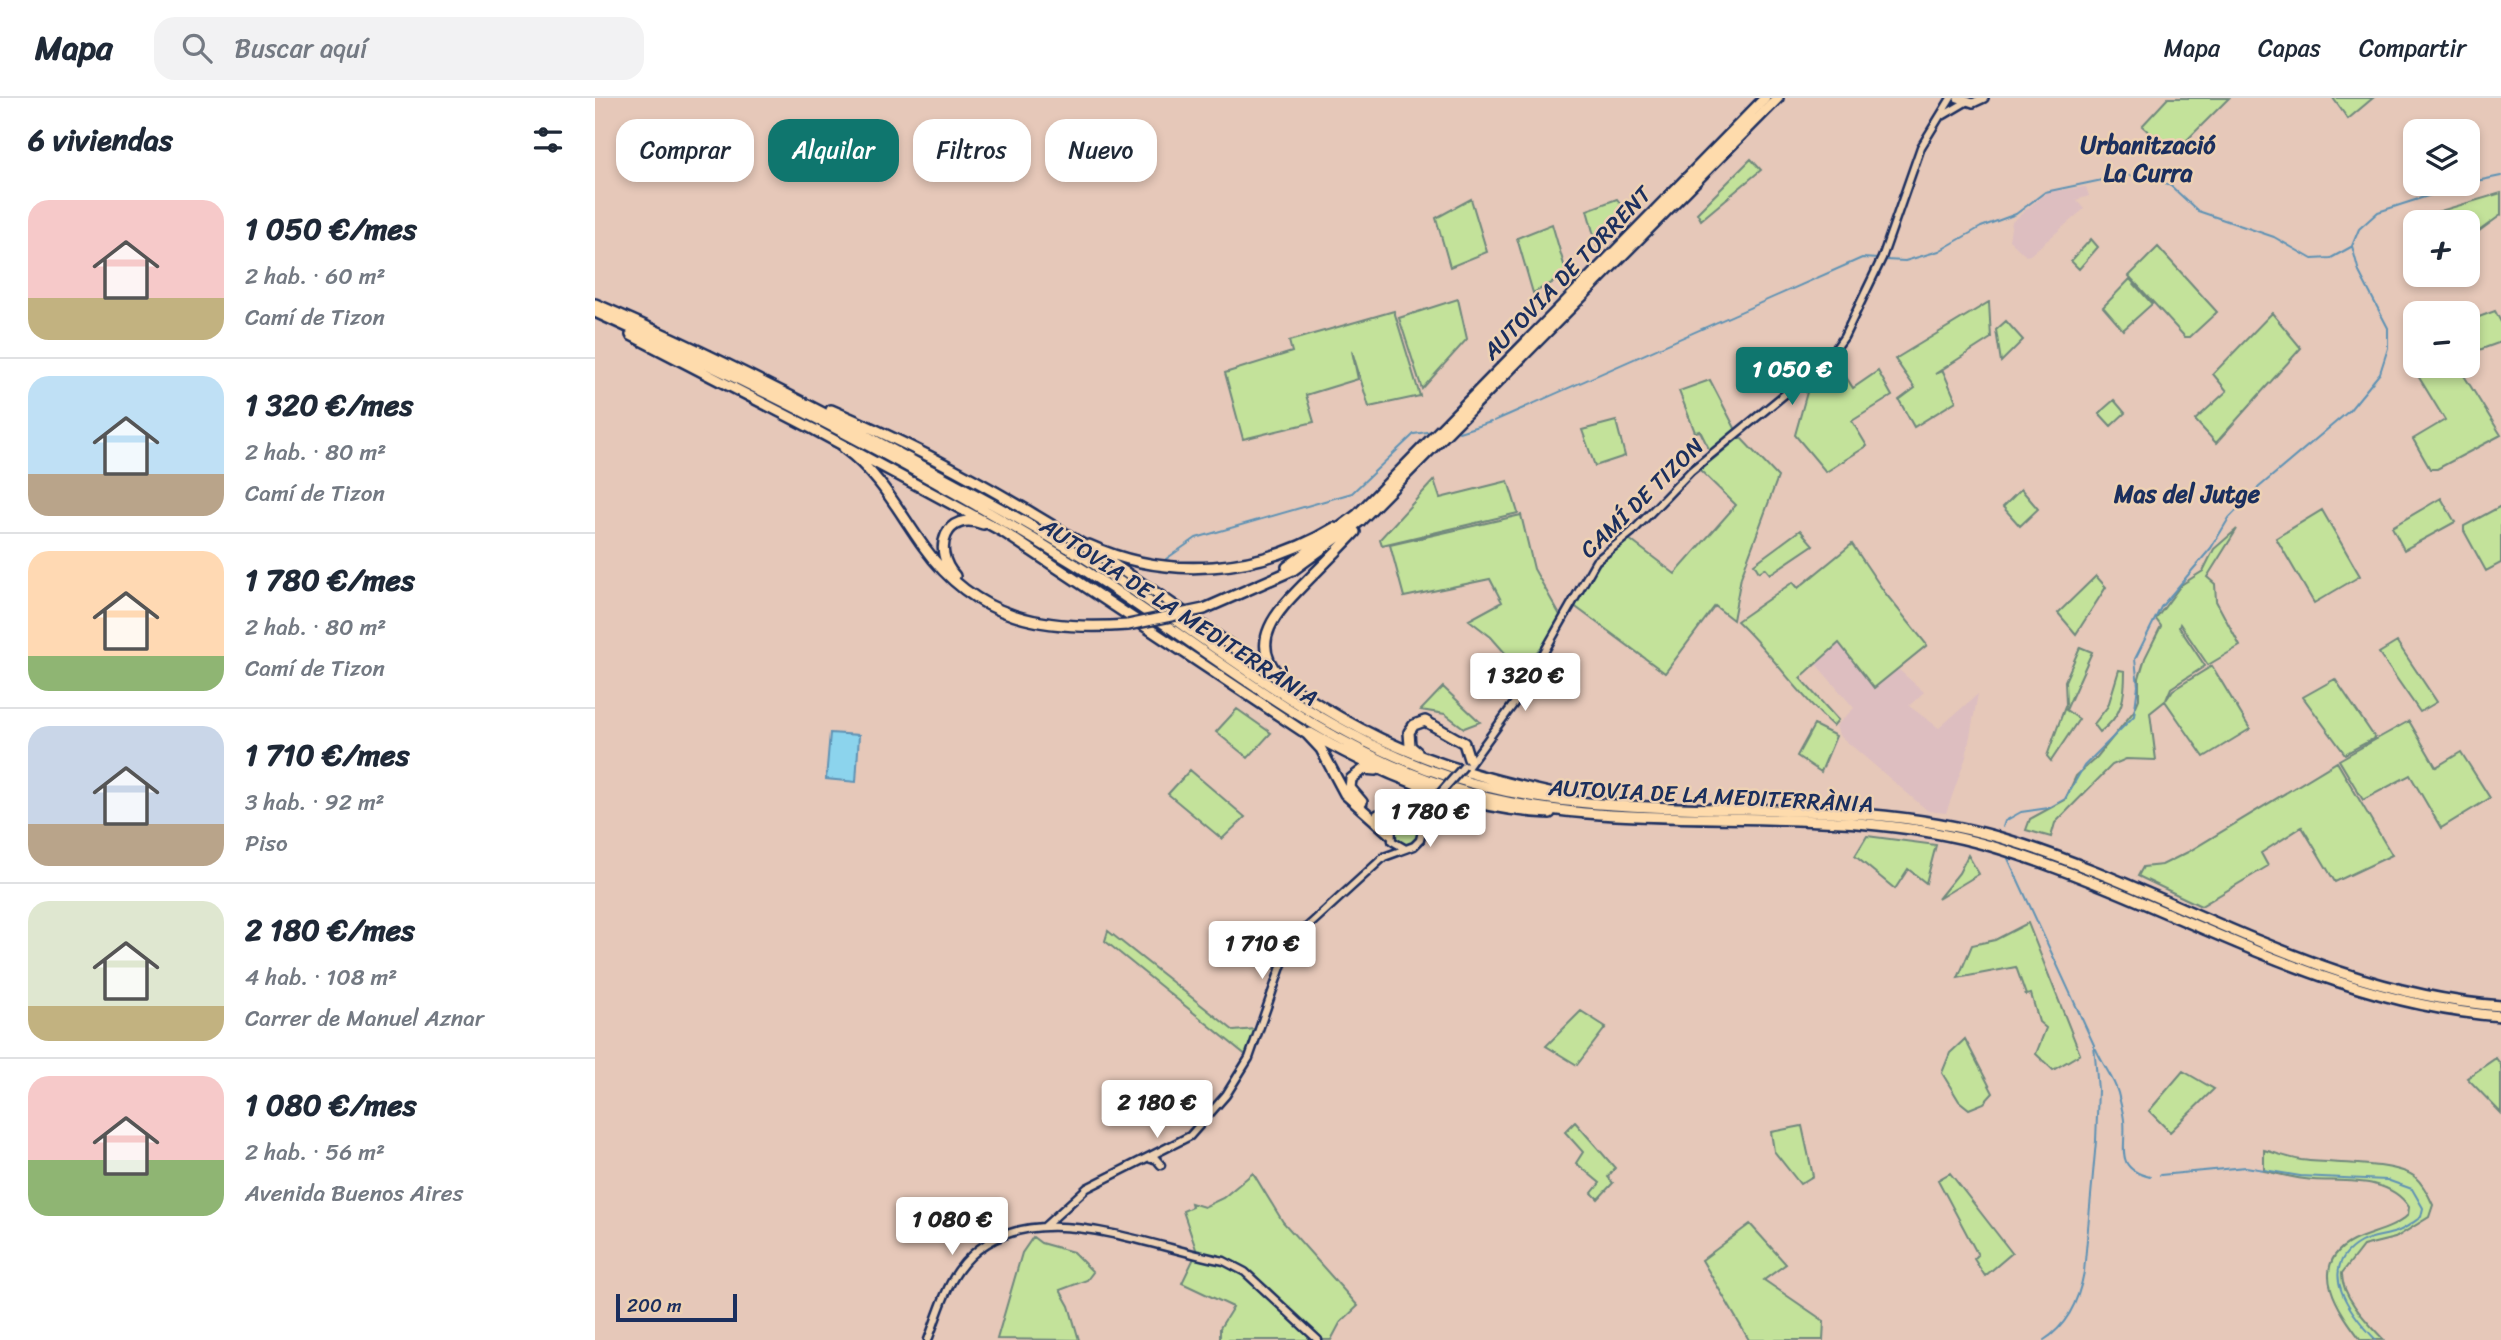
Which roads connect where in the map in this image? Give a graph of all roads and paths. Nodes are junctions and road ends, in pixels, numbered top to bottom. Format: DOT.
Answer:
graph roads {
  1 [pos="1765,98"];
  2 [pos="1778,98"];
  3 [pos="1951,98"];
  4 [pos="1984,98"];
  5 [pos="1962,100"];
  6 [pos="1943,117"];
  7 [pos="595,304"];
  8 [pos="595,315"];
  9 [pos="804,400"];
  10 [pos="815,430"];
  11 [pos="1433,450"];
  12 [pos="1396,475"];
  13 [pos="1006,535"];
  14 [pos="1072,538"];
  15 [pos="1201,607"];
  16 [pos="1125,623"];
  17 [pos="1294,687"];
  18 [pos="1272,711"];
  19 [pos="1427,759"];
  20 [pos="1467,765"];
  21 [pos="1388,774"];
  22 [pos="1436,800"];
  23 [pos="1582,802"];
  24 [pos="1605,814"];
  25 [pos="1412,817"];
  26 [pos="1395,820"];
  27 [pos="1420,825"];
  28 [pos="1957,832"];
  29 [pos="1391,837"];
  30 [pos="1404,848"];
  31 [pos="2039,856"];
  32 [pos="1384,857"];
  33 [pos="2501,1006"];
  34 [pos="2501,1016"];
  35 [pos="1143,1162"];
  36 [pos="1161,1165"];
  37 [pos="1045,1226"];
  38 [pos="927,1340"];
  39 [pos="1318,1340"];
  1 -- 12 [label="highway, AUTOVIA DE TORRENT"];
  2 -- 11 [label="highway, AUTOVIA DE TORRENT"];
  3 -- 6 [label="street, CAMÍ DE TIZON"];
  4 -- 5 [label="main road"];
  5 -- 6 [label="street, CAMÍ DE TIZON"];
  6 -- 20 [label="street, CAMÍ DE TIZON"];
  7 -- 9 [label="highway, AUTOVIA DE LA MEDITERRÀNIA"];
  8 -- 10 [label="highway"];
  8 -- 24 [label="highway, AUTOVIA DE LA MEDITERRÀNIA"];
  9 -- 14 [label="highway"];
  9 -- 23 [label="highway, AUTOVIA DE LA MEDITERRÀNIA"];
  10 -- 13 [label="highway"];
  10 -- 16 [label="highway"];
  11 -- 15 [label="highway"];
  11 -- 17 [label="highway"];
  12 -- 14 [label="highway"];
  12 -- 15 [label="highway"];
  13 -- 16 [label="highway"];
  13 -- 18 [label="highway"];
  14 -- 17 [label="highway"];
  15 -- 16 [label="highway, bridge"];
  17 -- 19 [label="highway"];
  18 -- 21 [label="highway"];
  18 -- 29 [label="highway"];
  19 -- 20 [label="highway"];
  19 -- 23 [label="highway"];
  20 -- 22 [label="street, CAMÍ DE TIZON, bridge"];
  21 -- 24 [label="highway"];
  21 -- 26 [label="highway"];
  22 -- 25 [label="street, CAMÍ DE TIZON"];
  22 -- 27 [label="street, CAMÍ DE TIZON"];
  23 -- 28 [label="highway, AUTOVIA DE LA MEDITERRÀNIA"];
  24 -- 28 [label="highway, AUTOVIA DE LA MEDITERRÀNIA"];
  25 -- 26 [label="street"];
  25 -- 27 [label="street"];
  26 -- 29 [label="street"];
  27 -- 30 [label="street"];
  28 -- 31 [label="highway, AUTOVIA DE LA MEDITERRÀNIA"];
  29 -- 30 [label="street"];
  29 -- 32 [label="street"];
  30 -- 32 [label="street"];
  31 -- 33 [label="highway, AUTOVIA DE LA MEDITERRÀNIA"];
  31 -- 34 [label="highway, AUTOVIA DE LA MEDITERRÀNIA"];
  32 -- 35 [label="street"];
  35 -- 36 [label="street"];
  35 -- 37 [label="street"];
  37 -- 38 [label="street"];
  37 -- 39 [label="street"];
}
